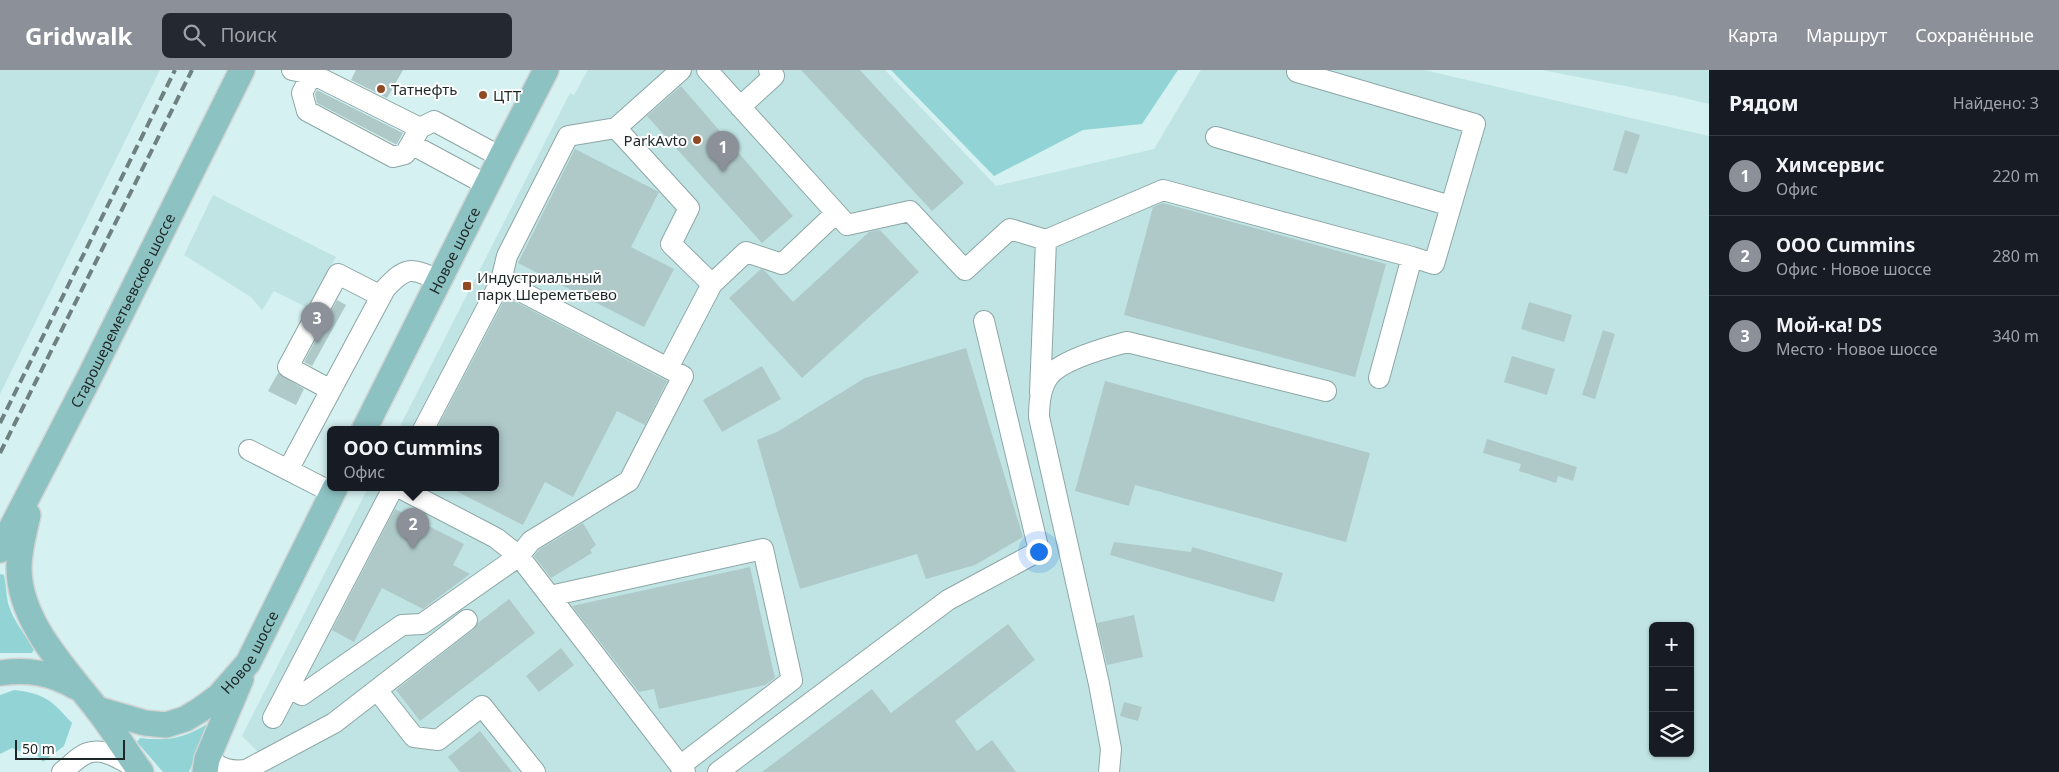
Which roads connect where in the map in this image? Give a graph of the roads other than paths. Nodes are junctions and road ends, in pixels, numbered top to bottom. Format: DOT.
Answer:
graph roads {
  1 [pos="242,70"];
  2 [pos="292,70"];
  3 [pos="546,70"];
  4 [pos="680,70"];
  5 [pos="707,70"];
  6 [pos="769,70"];
  7 [pos="313,72"];
  8 [pos="1297,72"];
  9 [pos="740,107"];
  10 [pos="616,128"];
  11 [pos="415,136"];
  12 [pos="1216,137"];
  13 [pos="501,157"];
  14 [pos="487,185"];
  15 [pos="1451,206"];
  16 [pos="836,214"];
  17 [pos="1046,240"];
  18 [pos="1412,257"];
  19 [pos="438,281"];
  20 [pos="501,281"];
  21 [pos="712,284"];
  22 [pos="381,296"];
  23 [pos="984,321"];
  24 [pos="668,368"];
  25 [pos="1379,378"];
  26 [pos="331,390"];
  27 [pos="1326,390"];
  28 [pos="1040,397"];
  29 [pos="366,426"];
  30 [pos="425,426"];
  31 [pos="249,450"];
  32 [pos="288,470"];
  33 [pos="38,473"];
  34 [pos="327,487"];
  35 [pos="334,491"];
  36 [pos="391,491"];
  37 [pos="406,491"];
  38 [pos="0,550"];
  39 [pos="519,556"];
  40 [pos="550,596"];
  41 [pos="467,620"];
  42 [pos="248,663"];
  43 [pos="0,673"];
  44 [pos="289,688"];
  45 [pos="80,689"];
  46 [pos="377,690"];
  47 [pos="97,709"];
  48 [pos="273,718"];
  49 [pos="206,766"];
  50 [pos="683,769"];
  51 [pos="140,771"];
  52 [pos="62,772"];
  53 [pos="535,772"];
  54 [pos="718,772"];
  55 [pos="1109,772"];
  1 -- 33 [label="main road, Старошереметьевское шоссе"];
  2 -- 7 [label="lane"];
  3 -- 13 [label="main road, Новое шоссе"];
  4 -- 10 [label="lane"];
  5 -- 9 [label="lane"];
  6 -- 9 [label="lane"];
  7 -- 11 [label="lane"];
  7 -- 11 [label="lane"];
  8 -- 15 [label="lane"];
  9 -- 16 [label="lane"];
  10 -- 20 [label="lane"];
  10 -- 21 [label="lane"];
  11 -- 13 [label="lane"];
  11 -- 14 [label="lane"];
  12 -- 15 [label="lane"];
  13 -- 14 [label="main road, Новое шоссе"];
  14 -- 19 [label="main road, Новое шоссе"];
  15 -- 18 [label="lane"];
  16 -- 17 [label="lane"];
  16 -- 21 [label="lane"];
  17 -- 18 [label="lane"];
  17 -- 28 [label="lane"];
  18 -- 25 [label="lane"];
  19 -- 22 [label="lane"];
  19 -- 29 [label="main road, Новое шоссе"];
  20 -- 24 [label="lane"];
  20 -- 30 [label="lane"];
  21 -- 24 [label="lane"];
  22 -- 26 [label="lane"];
  22 -- 26 [label="lane"];
  23 -- 54 [label="lane"];
  24 -- 39 [label="lane"];
  26 -- 32 [label="lane"];
  27 -- 28 [label="lane"];
  28 -- 55 [label="lane"];
  31 -- 32 [label="lane"];
  32 -- 34 [label="lane"];
  33 -- 38 [label="main road, Старошереметьевское шоссе"];
  33 -- 45 [label="main road"];
  35 -- 42 [label="main road, Новое шоссе"];
  36 -- 44 [label="lane"];
  37 -- 39 [label="lane"];
  39 -- 40 [label="lane"];
  39 -- 44 [label="lane"];
  40 -- 50 [label="lane"];
  40 -- 50 [label="lane"];
  41 -- 46 [label="lane"];
  42 -- 47 [label="main road, Новое шоссе"];
  42 -- 49 [label="main road"];
  43 -- 45 [label="main road"];
  44 -- 48 [label="lane"];
  45 -- 47 [label="main road"];
  46 -- 49 [label="lane"];
  46 -- 53 [label="lane"];
  47 -- 51 [label="main road"];
  51 -- 52 [label="lane"];
}
